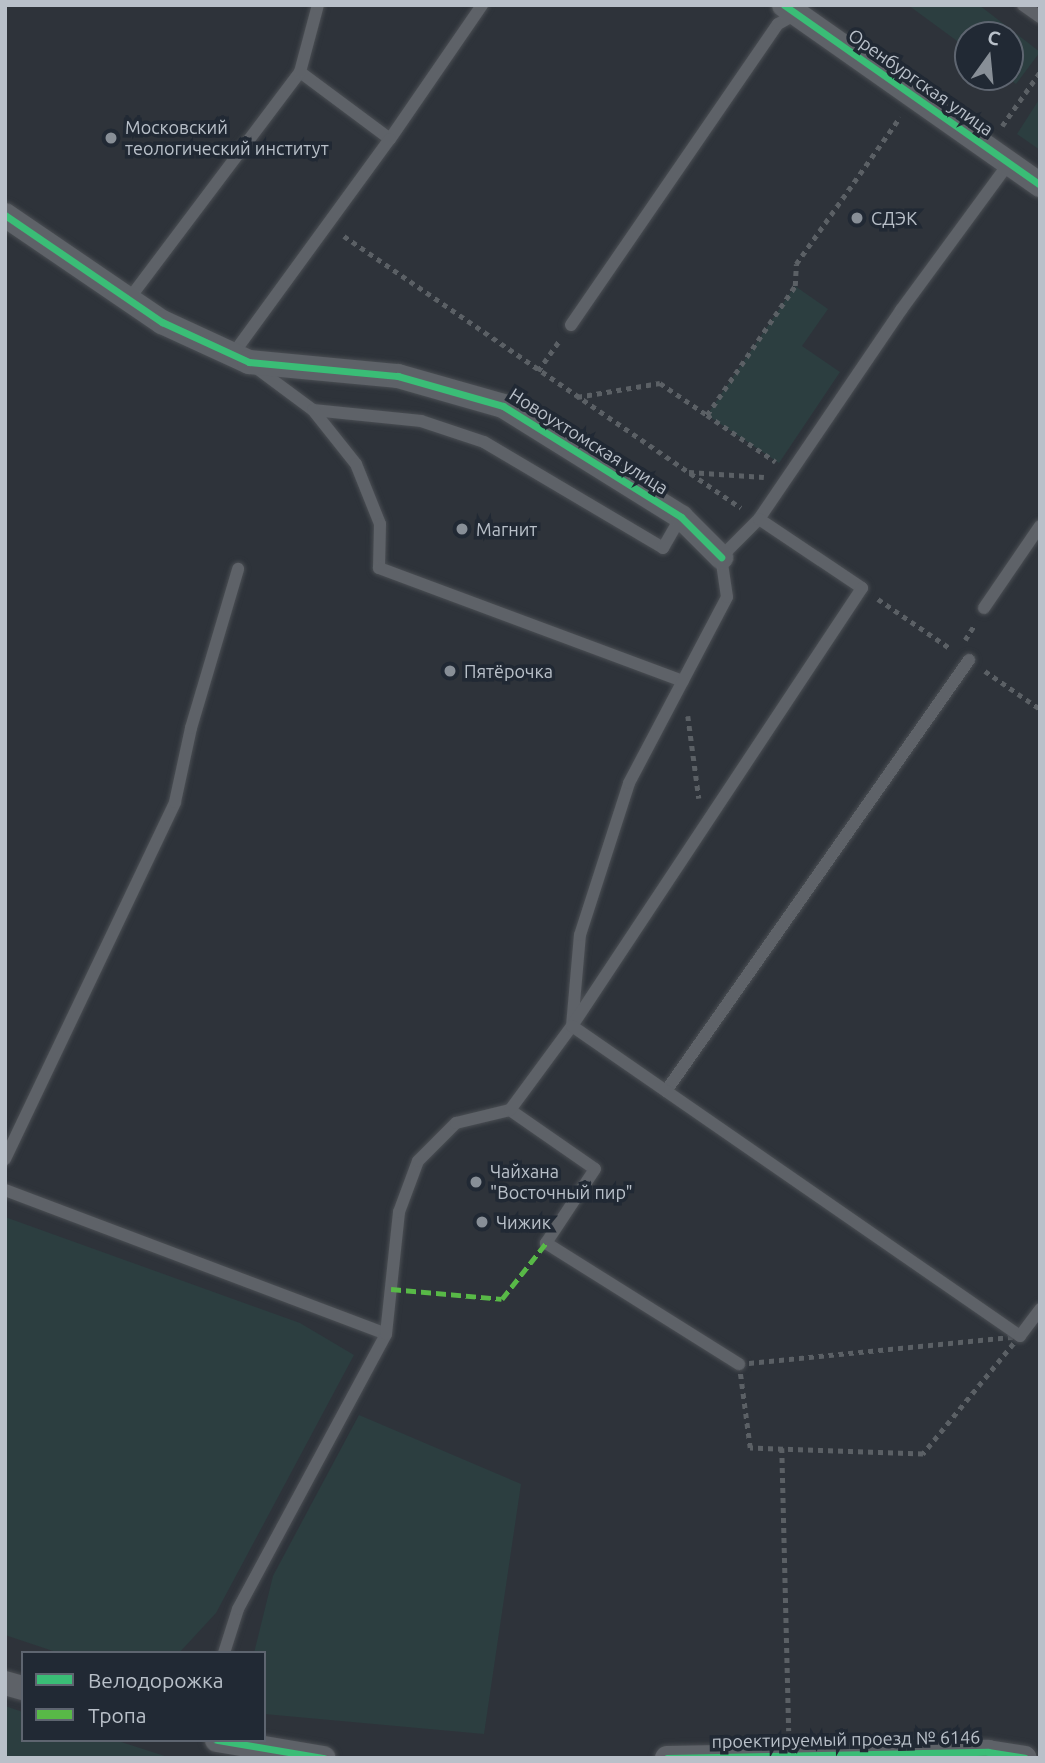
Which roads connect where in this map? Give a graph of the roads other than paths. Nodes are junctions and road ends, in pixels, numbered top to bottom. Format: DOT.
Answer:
graph roads {
  1 [pos="318,5"];
  2 [pos="482,5"];
  3 [pos="1023,5"];
  4 [pos="795,8"];
  5 [pos="1040,18"];
  6 [pos="300,72"];
  7 [pos="390,139"];
  8 [pos="1009,163"];
  9 [pos="1040,185"];
  10 [pos="5,215"];
  11 [pos="129,299"];
  12 [pos="571,325"];
  13 [pos="241,358"];
  14 [pos="313,410"];
  15 [pos="681,517"];
  16 [pos="759,519"];
  17 [pos="1040,526"];
  18 [pos="721,557"];
  19 [pos="238,569"];
  20 [pos="984,608"];
  21 [pos="969,660"];
  22 [pos="683,681"];
  23 [pos="572,1026"];
  24 [pos="666,1091"];
  25 [pos="510,1110"];
  26 [pos="5,1159"];
  27 [pos="5,1190"];
  28 [pos="1040,1309"];
  29 [pos="386,1334"];
  30 [pos="739,1364"];
  31 [pos="225,1651"];
  32 [pos="229,1742"];
  33 [pos="323,1758"];
  34 [pos="667,1758"];
  35 [pos="1025,1758"];
  1 -- 6 [label="lane"];
  2 -- 7 [label="lane"];
  3 -- 5 [label="lane"];
  4 -- 8 [label="street, Оренбургская улица"];
  4 -- 12 [label="lane"];
  6 -- 7 [label="lane"];
  6 -- 11 [label="lane"];
  7 -- 13 [label="lane"];
  8 -- 9 [label="street, Оренбургская улица"];
  8 -- 16 [label="lane"];
  10 -- 11 [label="street, Новоухтомская улица"];
  11 -- 13 [label="street, Новоухтомская улица"];
  13 -- 14 [label="lane"];
  13 -- 15 [label="street, Новоухтомская улица"];
  14 -- 15 [label="lane"];
  14 -- 22 [label="lane"];
  15 -- 18 [label="street, Новоухтомская улица"];
  16 -- 18 [label="lane"];
  16 -- 23 [label="lane"];
  17 -- 20 [label="lane"];
  18 -- 22 [label="lane"];
  19 -- 26 [label="lane"];
  21 -- 24 [label="lane"];
  22 -- 23 [label="lane"];
  23 -- 24 [label="lane"];
  23 -- 25 [label="lane"];
  24 -- 28 [label="lane"];
  25 -- 29 [label="lane"];
  25 -- 30 [label="lane"];
  27 -- 29 [label="lane"];
  29 -- 31 [label="lane"];
  32 -- 33 [label="street"];
  34 -- 35 [label="street, проектируемый проезд № 6146"];
}
